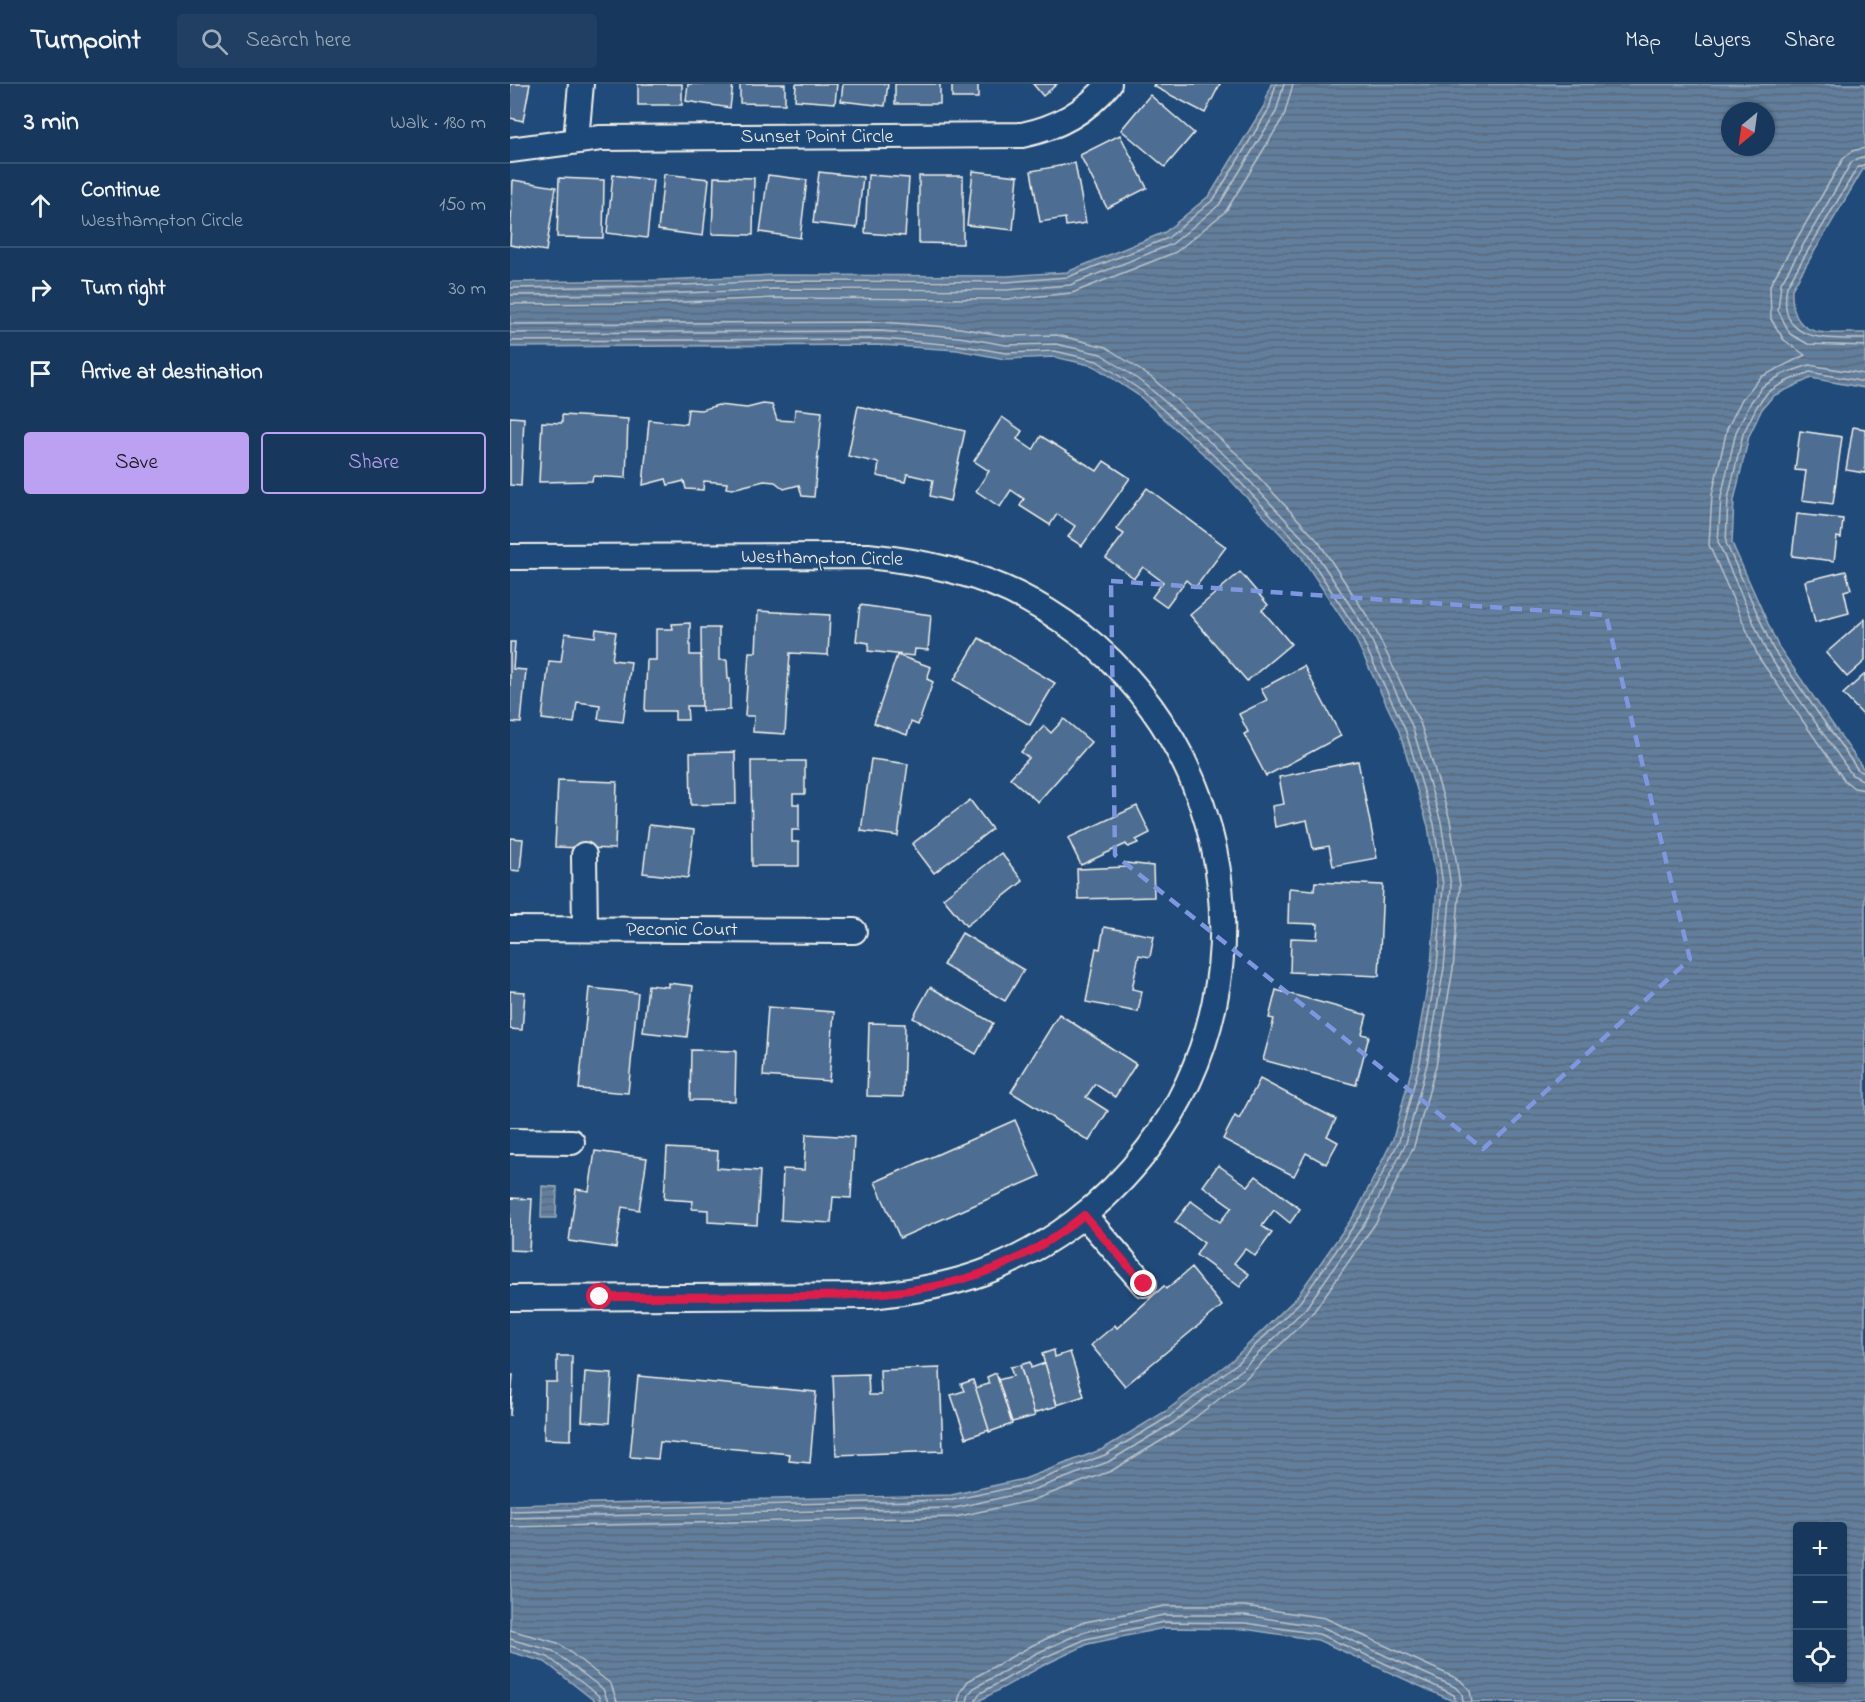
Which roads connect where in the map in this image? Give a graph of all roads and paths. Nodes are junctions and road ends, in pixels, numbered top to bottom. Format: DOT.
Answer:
graph roads {
  1 [pos="581,84"];
  2 [pos="1109,84"];
  3 [pos="576,140"];
  4 [pos="510,150"];
  5 [pos="510,557"];
  6 [pos="584,855"];
  7 [pos="510,929"];
  8 [pos="585,930"];
  9 [pos="854,931"];
  10 [pos="510,1141"];
  11 [pos="572,1142"];
  12 [pos="1084,1215"];
  13 [pos="1144,1284"];
  14 [pos="510,1298"];
  1 -- 3 [label="street"];
  2 -- 3 [label="street, Sunset Point Circle"];
  3 -- 4 [label="street, Sunset Point Circle"];
  5 -- 12 [label="street, Westhampton Circle"];
  6 -- 8 [label="street"];
  7 -- 8 [label="street, Peconic Court"];
  8 -- 9 [label="street, Peconic Court"];
  10 -- 11 [label="street"];
  12 -- 13 [label="street"];
  12 -- 14 [label="street, Westhampton Circle"];
}
